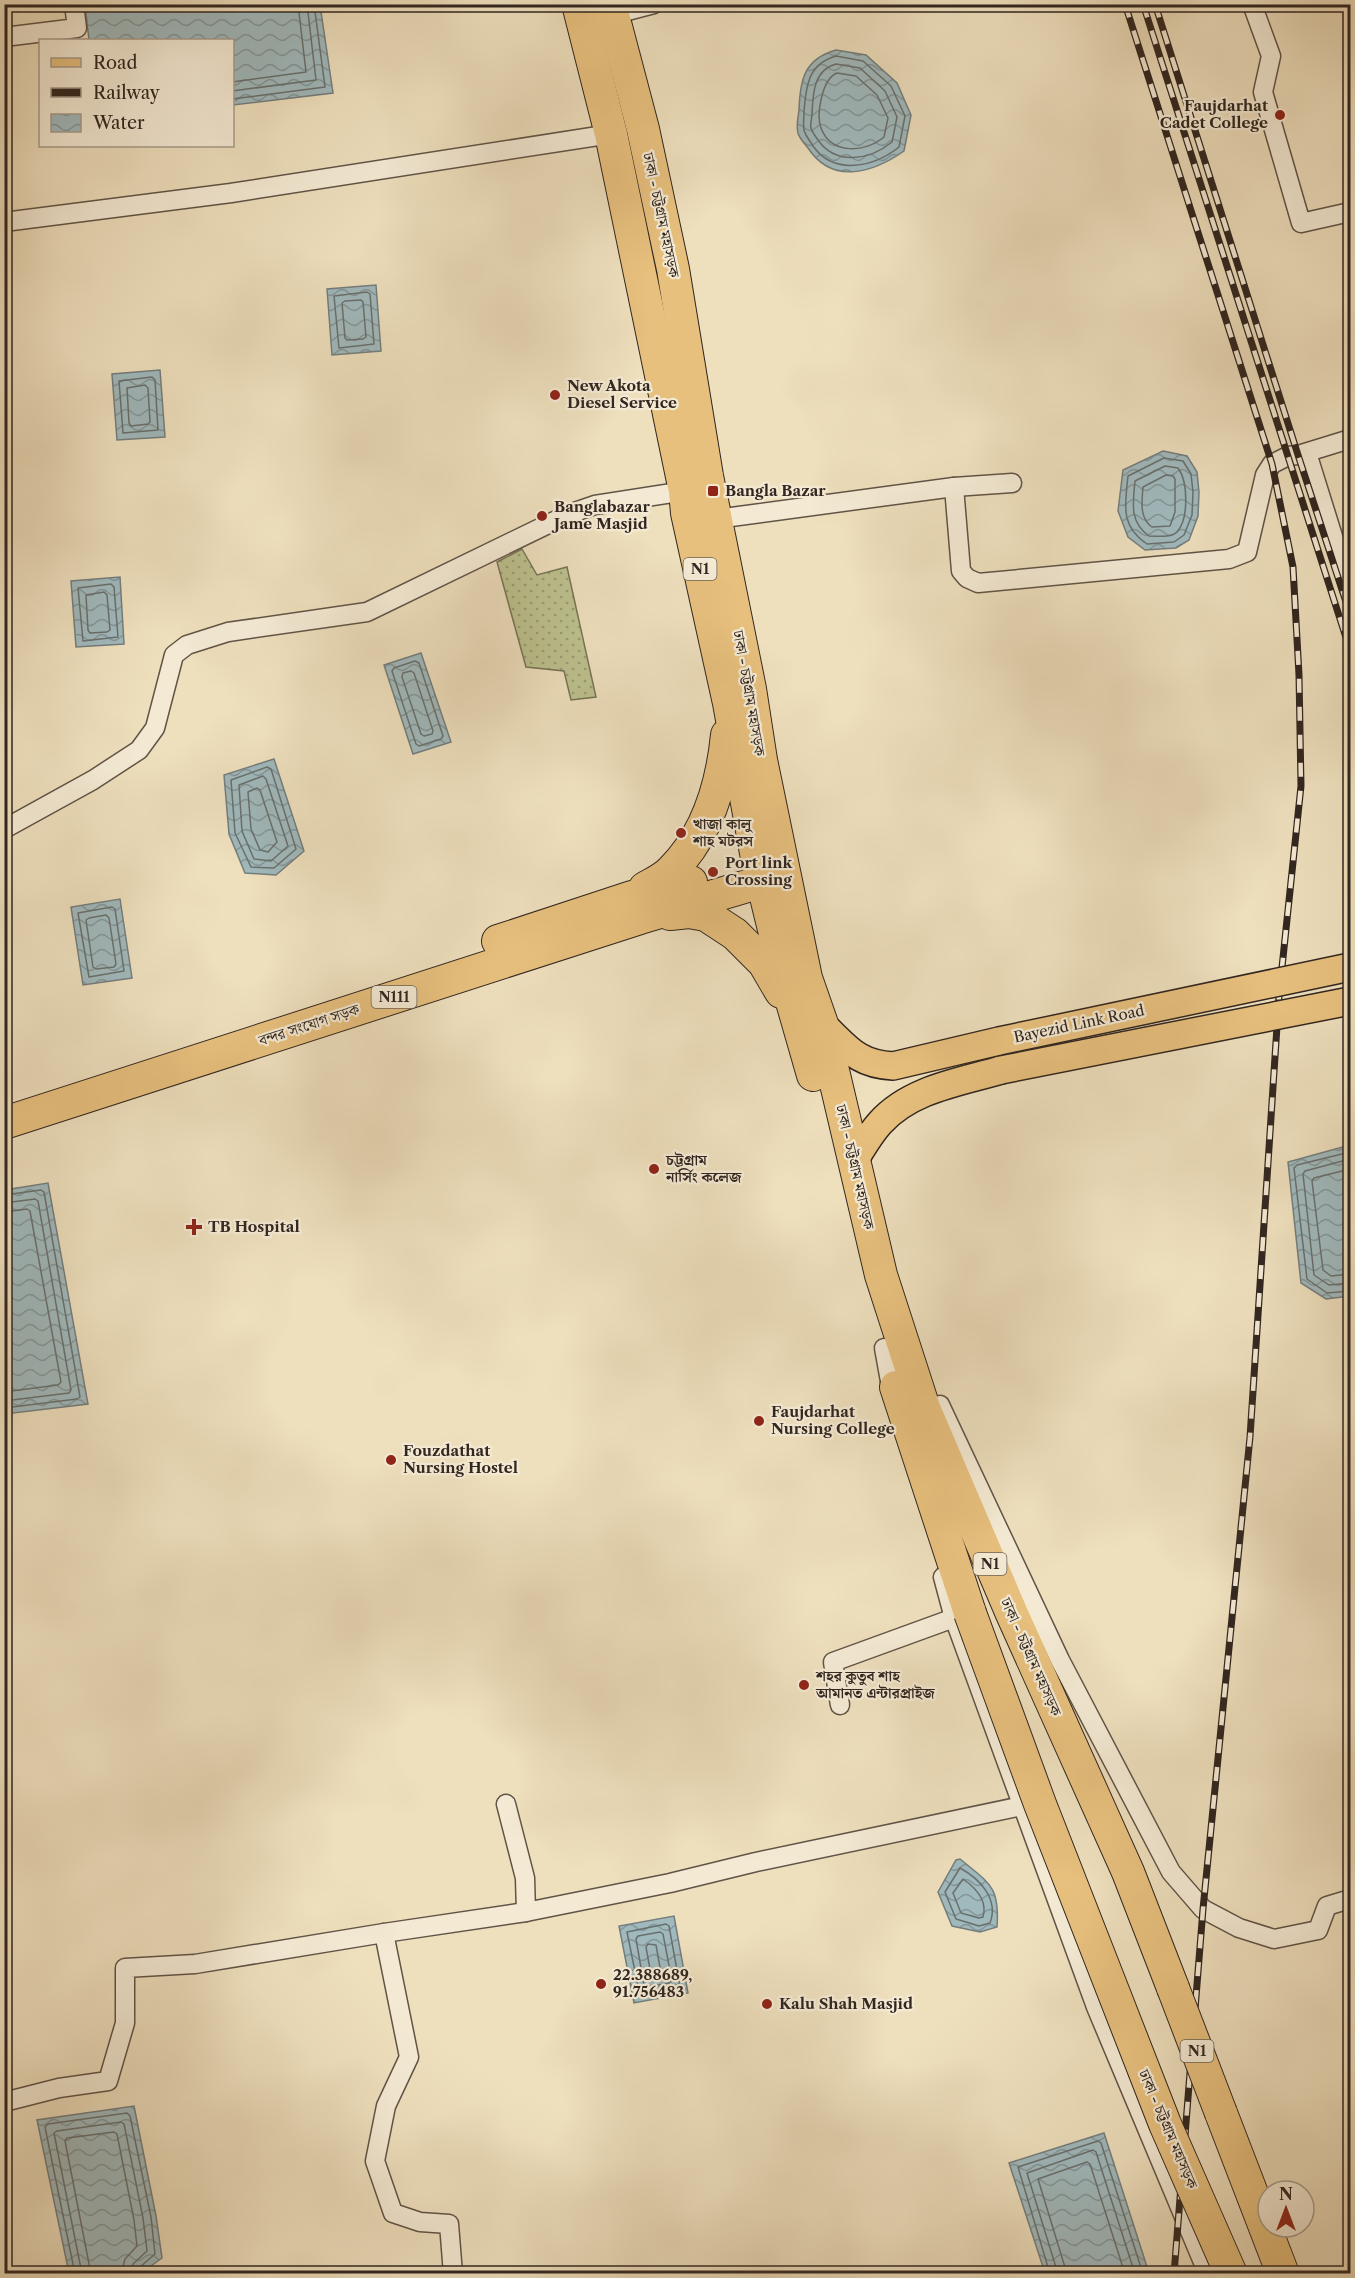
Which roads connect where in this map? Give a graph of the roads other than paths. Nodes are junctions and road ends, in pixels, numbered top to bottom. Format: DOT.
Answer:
graph roads {
  1 [pos="74,4"];
  2 [pos="654,4"];
  3 [pos="1252,4"];
  4 [pos="611,9"];
  5 [pos="580,14"];
  6 [pos="4,36"];
  7 [pos="611,135"];
  8 [pos="1350,212"];
  9 [pos="4,222"];
  10 [pos="1350,439"];
  11 [pos="1306,453"];
  12 [pos="1012,483"];
  13 [pos="954,487"];
  14 [pos="686,491"];
  15 [pos="716,519"];
  16 [pos="1350,591"];
  17 [pos="729,703"];
  18 [pos="4,829"];
  19 [pos="772,870"];
  20 [pos="636,907"];
  21 [pos="1350,968"];
  22 [pos="1350,1000"];
  23 [pos="809,1020"];
  24 [pos="4,1105"];
  25 [pos="4,1123"];
  26 [pos="854,1161"];
  27 [pos="884,1348"];
  28 [pos="913,1410"];
  29 [pos="954,1618"];
  30 [pos="840,1705"];
  31 [pos="506,1804"];
  32 [pos="1022,1806"];
  33 [pos="1350,1899"];
  34 [pos="526,1912"];
  35 [pos="384,1933"];
  36 [pos="4,2102"];
  37 [pos="453,2274"];
  38 [pos="1208,2274"];
  39 [pos="1231,2274"];
  40 [pos="1283,2274"];
  1 -- 6 [label="street"];
  2 -- 4 [label="street"];
  3 -- 8 [label="street"];
  4 -- 5 [label="street"];
  4 -- 15 [label="highway, ঢাকা - চট্টগ্রাম মহাসড়ক / N1"];
  5 -- 7 [label="highway, ঢাকা - চট্টগ্রাম মহাসড়ক / N1"];
  7 -- 9 [label="street"];
  7 -- 14 [label="highway, ঢাকা - চট্টগ্রাম মহাসড়ক / N1"];
  10 -- 11 [label="street"];
  11 -- 13 [label="street"];
  11 -- 16 [label="street"];
  12 -- 13 [label="street"];
  13 -- 15 [label="street"];
  14 -- 17 [label="highway, ঢাকা - চট্টগ্রাম মহাসড়ক / N1"];
  14 -- 18 [label="street"];
  15 -- 19 [label="highway, ঢাকা - চট্টগ্রাম মহাসড়ক / N1"];
  17 -- 19 [label="highway, ঢাকা - চট্টগ্রাম মহাসড়ক / N1"];
  17 -- 20 [label="highway"];
  19 -- 20 [label="highway, বন্দর সংযোগ সড়ক / N111"];
  19 -- 23 [label="highway, ঢাকা - চট্টগ্রাম মহাসড়ক / N1"];
  20 -- 23 [label="highway"];
  20 -- 24 [label="highway, বন্দর সংযোগ সড়ক / N111"];
  20 -- 25 [label="highway, বন্দর সংযোগ সড়ক / N111"];
  21 -- 23 [label="main road, Bayezid Link Road, bridge"];
  22 -- 26 [label="main road, Bayezid Link Road, bridge"];
  23 -- 26 [label="highway, ঢাকা - চট্টগ্রাম মহাসড়ক / N1"];
  23 -- 27 [label="highway, ঢাকা - চট্টগ্রাম মহাসড়ক / N1"];
  26 -- 28 [label="highway, ঢাকা - চট্টগ্রাম মহাসড়ক / N1"];
  27 -- 28 [label="highway, ঢাকা - চট্টগ্রাম মহাসড়ক / N1"];
  27 -- 29 [label="street"];
  28 -- 33 [label="street"];
  28 -- 39 [label="highway, ঢাকা - চট্টগ্রাম মহাসড়ক / N1, bridge"];
  28 -- 40 [label="highway, ঢাকা - চট্টগ্রাম মহাসড়ক / N1, bridge"];
  29 -- 30 [label="street"];
  29 -- 32 [label="street"];
  31 -- 34 [label="street"];
  32 -- 34 [label="street"];
  32 -- 38 [label="street"];
  34 -- 35 [label="street"];
  35 -- 36 [label="street"];
  35 -- 37 [label="street"];
}
